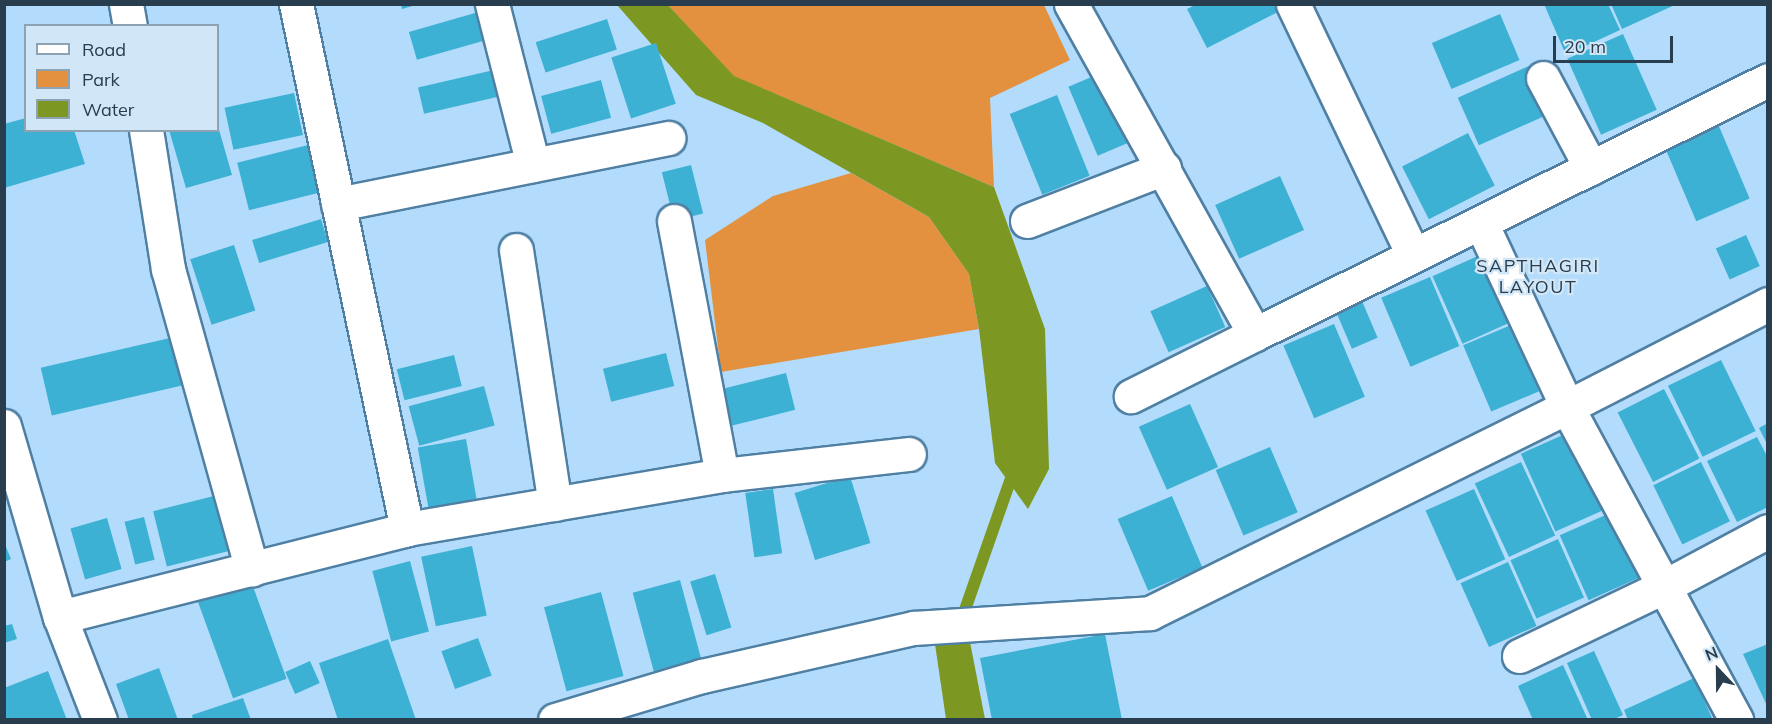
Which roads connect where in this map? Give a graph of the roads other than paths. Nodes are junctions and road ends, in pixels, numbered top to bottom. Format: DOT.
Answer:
graph roads {
  1 [pos="126,4"];
  2 [pos="296,4"];
  3 [pos="492,4"];
  4 [pos="1293,4"];
  5 [pos="1072,5"];
  6 [pos="130,24"];
  7 [pos="1543,78"];
  8 [pos="1767,80"];
  9 [pos="146,132"];
  10 [pos="668,138"];
  11 [pos="533,165"];
  12 [pos="1164,168"];
  13 [pos="1591,168"];
  14 [pos="338,204"];
  15 [pos="675,221"];
  16 [pos="1027,221"];
  17 [pos="1481,223"];
  18 [pos="516,250"];
  19 [pos="1413,255"];
  20 [pos="1767,304"];
  21 [pos="1255,334"];
  22 [pos="1131,396"];
  23 [pos="1567,406"];
  24 [pos="4,426"];
  25 [pos="909,454"];
  26 [pos="722,475"];
  27 [pos="555,504"];
  28 [pos="407,529"];
  29 [pos="1767,531"];
  30 [pos="252,569"];
  31 [pos="1665,586"];
  32 [pos="60,617"];
  33 [pos="1519,656"];
  34 [pos="100,720"];
  35 [pos="555,720"];
  36 [pos="1736,720"];
  1 -- 6 [label="street"];
  2 -- 14 [label="street"];
  3 -- 11 [label="street"];
  4 -- 19 [label="street"];
  5 -- 12 [label="street"];
  7 -- 13 [label="street"];
  8 -- 13 [label="street"];
  9 -- 30 [label="street"];
  10 -- 11 [label="street"];
  11 -- 14 [label="street"];
  12 -- 16 [label="street"];
  12 -- 21 [label="street"];
  13 -- 17 [label="street"];
  14 -- 28 [label="street"];
  15 -- 26 [label="street"];
  17 -- 19 [label="street"];
  17 -- 23 [label="street"];
  18 -- 27 [label="street"];
  19 -- 21 [label="street"];
  20 -- 23 [label="street"];
  21 -- 22 [label="street"];
  23 -- 31 [label="street"];
  23 -- 35 [label="street"];
  24 -- 32 [label="street"];
  25 -- 26 [label="street"];
  26 -- 27 [label="street"];
  27 -- 28 [label="street"];
  28 -- 30 [label="street"];
  29 -- 31 [label="street"];
  30 -- 32 [label="street"];
  31 -- 33 [label="street"];
  31 -- 36 [label="street"];
  32 -- 34 [label="street"];
}
